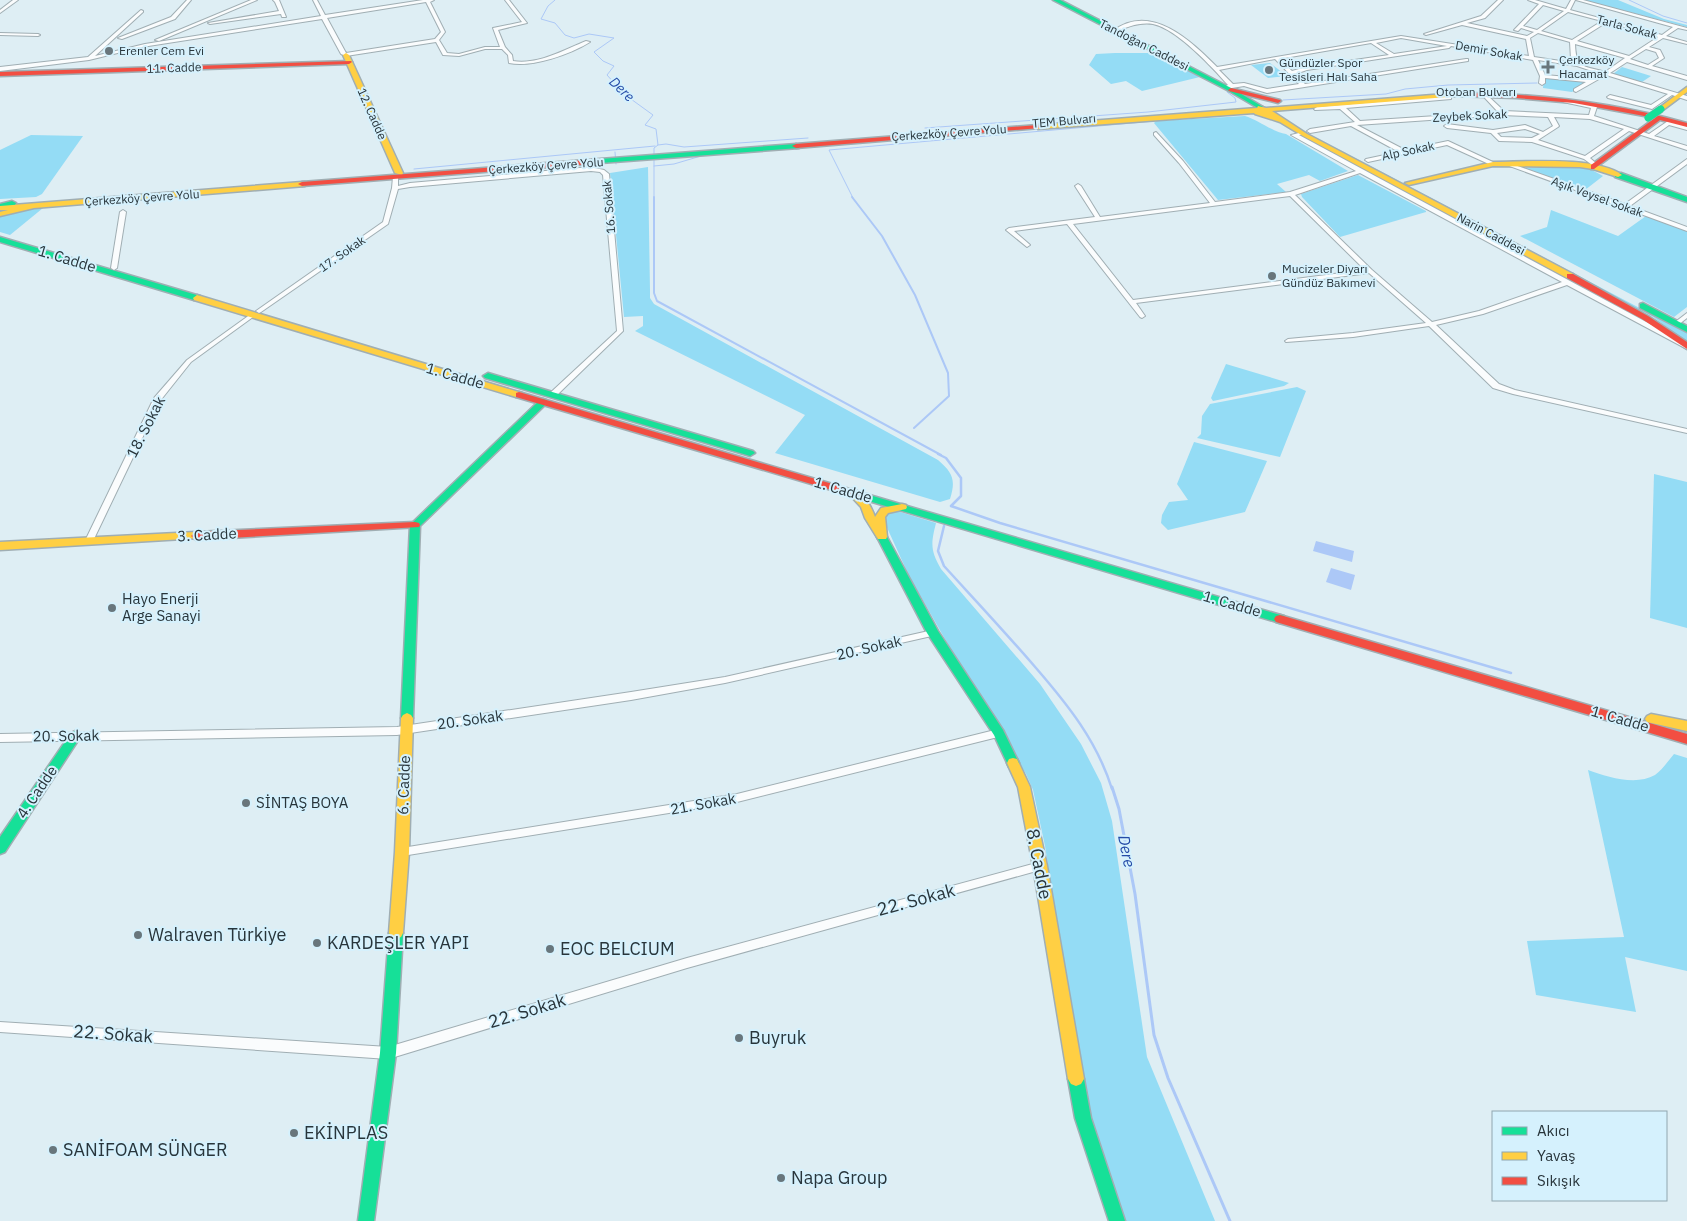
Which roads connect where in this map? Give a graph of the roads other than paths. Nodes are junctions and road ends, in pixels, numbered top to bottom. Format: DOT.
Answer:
graph roads {
  1 [pos="16,0"];
  2 [pos="190,0"];
  3 [pos="255,0"];
  4 [pos="275,0"];
  5 [pos="314,0"];
  6 [pos="431,0"];
  7 [pos="507,0"];
  8 [pos="1056,0"];
  9 [pos="1501,0"];
  10 [pos="1530,0"];
  11 [pos="1573,0"];
  12 [pos="1578,0"];
  13 [pos="1542,3"];
  14 [pos="2,10"];
  15 [pos="1568,10"];
  16 [pos="142,11"];
  17 [pos="282,12"];
  18 [pos="324,18"];
  19 [pos="1606,21"];
  20 [pos="287,23"];
  21 [pos="1462,23"];
  22 [pos="195,25"];
  23 [pos="1519,26"];
  24 [pos="1678,26"];
  25 [pos="1687,29"];
  26 [pos="1116,31"];
  27 [pos="1536,32"];
  28 [pos="0,34"];
  29 [pos="1426,34"];
  30 [pos="1512,34"];
  31 [pos="38,35"];
  32 [pos="1664,37"];
  33 [pos="120,38"];
  34 [pos="1528,38"];
  35 [pos="438,40"];
  36 [pos="588,42"];
  37 [pos="1372,42"];
  38 [pos="1572,42"];
  39 [pos="1687,43"];
  40 [pos="1352,45"];
  41 [pos="141,46"];
  42 [pos="503,48"];
  43 [pos="1455,48"];
  44 [pos="1646,48"];
  45 [pos="1358,50"];
  46 [pos="1394,56"];
  47 [pos="100,57"];
  48 [pos="347,58"];
  49 [pos="1276,58"];
  50 [pos="1366,58"];
  51 [pos="1463,58"];
  52 [pos="89,59"];
  53 [pos="1533,59"];
  54 [pos="1628,59"];
  55 [pos="1578,65"];
  56 [pos="1649,66"];
  57 [pos="0,69"];
  58 [pos="1216,69"];
  59 [pos="98,71"];
  60 [pos="1375,73"];
  61 [pos="1606,73"];
  62 [pos="0,74"];
  63 [pos="1292,74"];
  64 [pos="1543,76"];
  65 [pos="1687,78"];
  66 [pos="1591,81"];
  67 [pos="1542,84"];
  68 [pos="1303,85"];
  69 [pos="1230,88"];
  70 [pos="1576,90"];
  71 [pos="1682,95"];
  72 [pos="1487,97"];
  73 [pos="1610,98"];
  74 [pos="1326,100"];
  75 [pos="1263,106"];
  76 [pos="1302,106"];
  77 [pos="1341,107"];
  78 [pos="1205,109"];
  79 [pos="1317,109"];
  80 [pos="1220,111"];
  81 [pos="1502,113"];
  82 [pos="1550,115"];
  83 [pos="1591,116"];
  84 [pos="1447,117"];
  85 [pos="1091,122"];
  86 [pos="1288,122"];
  87 [pos="1359,123"];
  88 [pos="1350,124"];
  89 [pos="1687,124"];
  90 [pos="1447,126"];
  91 [pos="1628,129"];
  92 [pos="1306,131"];
  93 [pos="1493,132"];
  94 [pos="1156,134"];
  95 [pos="1544,134"];
  96 [pos="1645,134"];
  97 [pos="1533,140"];
  98 [pos="1448,143"];
  99 [pos="1687,148"];
  100 [pos="1404,152"];
  101 [pos="662,154"];
  102 [pos="616,158"];
  103 [pos="1368,160"];
  104 [pos="1687,160"];
  105 [pos="1592,163"];
  106 [pos="1493,164"];
  107 [pos="1507,164"];
  108 [pos="1360,171"];
  109 [pos="396,179"];
  110 [pos="1409,183"];
  111 [pos="1078,186"];
  112 [pos="1651,188"];
  113 [pos="1291,194"];
  114 [pos="1687,200"];
  115 [pos="1213,203"];
  116 [pos="3,205"];
  117 [pos="31,206"];
  118 [pos="1625,207"];
  119 [pos="124,212"];
  120 [pos="0,214"];
  121 [pos="1098,218"];
  122 [pos="1068,222"];
  123 [pos="1687,229"];
  124 [pos="0,234"];
  125 [pos="0,239"];
  126 [pos="1027,245"];
  127 [pos="114,268"];
  128 [pos="1370,271"];
  129 [pos="1568,282"];
  130 [pos="1131,302"];
  131 [pos="255,313"];
  132 [pos="1687,315"];
  133 [pos="1142,316"];
  134 [pos="1431,324"];
  135 [pos="1676,324"];
  136 [pos="1687,329"];
  137 [pos="1288,341"];
  138 [pos="1687,346"];
  139 [pos="553,394"];
  140 [pos="543,402"];
  141 [pos="1687,431"];
  142 [pos="852,492"];
  143 [pos="902,507"];
  144 [pos="942,514"];
  145 [pos="964,520"];
  146 [pos="415,525"];
  147 [pos="882,536"];
  148 [pos="89,541"];
  149 [pos="0,546"];
  150 [pos="933,633"];
  151 [pos="1687,726"];
  152 [pos="405,729"];
  153 [pos="1000,733"];
  154 [pos="75,736"];
  155 [pos="0,738"];
  156 [pos="1687,739"];
  157 [pos="0,848"];
  158 [pos="402,852"];
  159 [pos="1040,866"];
  160 [pos="0,1027"];
  161 [pos="388,1053"];
  162 [pos="366,1221"];
  163 [pos="1116,1221"];
  1 -- 14 [label="street"];
  2 -- 33 [label="street"];
  3 -- 22 [label="street"];
  4 -- 17 [label="street"];
  5 -- 18 [label="street"];
  6 -- 18 [label="street"];
  6 -- 35 [label="street"];
  7 -- 42 [label="street"];
  8 -- 26 [label="main road, Tandoğan Caddesi"];
  9 -- 21 [label="street"];
  10 -- 13 [label="street, Tarla Sokak"];
  11 -- 15 [label="street"];
  12 -- 24 [label="street"];
  13 -- 15 [label="street, Tarla Sokak"];
  13 -- 23 [label="street"];
  15 -- 19 [label="street, Tarla Sokak"];
  15 -- 27 [label="street"];
  16 -- 52 [label="street"];
  17 -- 20 [label="street"];
  17 -- 22 [label="street"];
  18 -- 20 [label="street"];
  18 -- 48 [label="street"];
  19 -- 32 [label="street, Tarla Sokak"];
  19 -- 38 [label="street"];
  20 -- 41 [label="street"];
  21 -- 29 [label="street"];
  21 -- 30 [label="street"];
  22 -- 41 [label="street"];
  23 -- 27 [label="street"];
  23 -- 30 [label="street"];
  24 -- 25 [label="street"];
  24 -- 32 [label="street"];
  26 -- 58 [label="street"];
  26 -- 69 [label="main road, Tandoğan Caddesi"];
  27 -- 34 [label="street"];
  27 -- 38 [label="street"];
  28 -- 31 [label="street"];
  30 -- 34 [label="street"];
  32 -- 39 [label="street, Tarla Sokak"];
  32 -- 44 [label="street"];
  34 -- 53 [label="street"];
  35 -- 42 [label="street"];
  35 -- 48 [label="street"];
  36 -- 42 [label="street"];
  37 -- 40 [label="street, Demir Sokak"];
  37 -- 43 [label="street, Demir Sokak"];
  37 -- 46 [label="street"];
  38 -- 54 [label="street"];
  38 -- 55 [label="street"];
  40 -- 45 [label="street"];
  40 -- 49 [label="street, Demir Sokak"];
  41 -- 47 [label="street"];
  43 -- 46 [label="street"];
  43 -- 53 [label="street, Demir Sokak"];
  44 -- 54 [label="street"];
  44 -- 56 [label="street"];
  46 -- 50 [label="street"];
  47 -- 52 [label="street"];
  47 -- 59 [label="street"];
  48 -- 59 [label="main road, 11. Cadde"];
  48 -- 109 [label="main road, 12. Cadde"];
  49 -- 58 [label="street, Demir Sokak"];
  49 -- 63 [label="street"];
  50 -- 60 [label="street"];
  50 -- 63 [label="street"];
  51 -- 60 [label="street"];
  52 -- 57 [label="street"];
  53 -- 55 [label="street, Demir Sokak"];
  53 -- 64 [label="street"];
  54 -- 56 [label="street"];
  54 -- 61 [label="street"];
  55 -- 61 [label="street, Demir Sokak"];
  56 -- 65 [label="street"];
  58 -- 69 [label="street"];
  59 -- 62 [label="main road, 11. Cadde"];
  60 -- 68 [label="street"];
  61 -- 66 [label="street"];
  61 -- 71 [label="street, Demir Sokak"];
  63 -- 68 [label="street"];
  64 -- 66 [label="street"];
  64 -- 67 [label="street"];
  66 -- 70 [label="street"];
  68 -- 69 [label="street"];
  69 -- 74 [label="main road"];
  69 -- 75 [label="main road"];
  69 -- 78 [label="main road"];
  71 -- 73 [label="street"];
  71 -- 96 [label="main road"];
  72 -- 77 [label="street"];
  72 -- 81 [label="street"];
  72 -- 83 [label="street"];
  74 -- 75 [label="main road, Otoban Bulvarı"];
  74 -- 89 [label="main road, Otoban Bulvarı"];
  75 -- 76 [label="main road, Otoban Bulvarı"];
  75 -- 78 [label="main road, TEM Bulvarı"];
  75 -- 80 [label="main road, TEM Bulvarı"];
  75 -- 86 [label="main road"];
  76 -- 86 [label="main road"];
  76 -- 89 [label="main road, Otoban Bulvarı"];
  77 -- 79 [label="street"];
  77 -- 87 [label="street"];
  78 -- 101 [label="main road, TEM Bulvarı"];
  80 -- 85 [label="main road, TEM Bulvarı"];
  80 -- 86 [label="main road"];
  81 -- 82 [label="street, Zeybek Sokak"];
  81 -- 84 [label="street, Zeybek Sokak"];
  82 -- 83 [label="street, Zeybek Sokak"];
  82 -- 95 [label="street"];
  83 -- 91 [label="street, Zeybek Sokak"];
  84 -- 87 [label="street, Zeybek Sokak"];
  84 -- 90 [label="street"];
  85 -- 101 [label="main road, Çerkezköy Çevre Yolu"];
  86 -- 92 [label="main road"];
  87 -- 88 [label="street, Zeybek Sokak"];
  88 -- 92 [label="street, Zeybek Sokak"];
  88 -- 100 [label="street"];
  89 -- 96 [label="street"];
  90 -- 93 [label="street"];
  90 -- 98 [label="street"];
  91 -- 96 [label="street, Zeybek Sokak"];
  91 -- 105 [label="street"];
  92 -- 103 [label="main road, Narin Caddesi"];
  92 -- 108 [label="street"];
  92 -- 138 [label="main road, Narin Caddesi"];
  93 -- 95 [label="street"];
  93 -- 97 [label="street"];
  94 -- 115 [label="street"];
  95 -- 97 [label="street"];
  96 -- 99 [label="street, Zeybek Sokak"];
  96 -- 105 [label="main road"];
  97 -- 105 [label="street"];
  98 -- 100 [label="street, Alp Sokak"];
  98 -- 106 [label="street"];
  100 -- 103 [label="street, Alp Sokak"];
  101 -- 102 [label="main road, Çerkezköy Çevre Yolu"];
  102 -- 109 [label="main road, Çerkezköy Çevre Yolu"];
  102 -- 109 [label="main road, Çerkezköy Çevre Yolu"];
  103 -- 110 [label="main road, Narin Caddesi"];
  104 -- 112 [label="street"];
  105 -- 107 [label="main road"];
  105 -- 112 [label="main road"];
  106 -- 107 [label="main road"];
  106 -- 110 [label="main road"];
  107 -- 118 [label="street, Aşık Veysel Sokak"];
  108 -- 113 [label="street"];
  108 -- 129 [label="street"];
  109 -- 116 [label="main road"];
  109 -- 117 [label="main road, Çerkezköy Çevre Yolu"];
  109 -- 131 [label="street, 17. Sokak"];
  109 -- 139 [label="street, 16. Sokak"];
  110 -- 135 [label="main road, Narin Caddesi"];
  111 -- 121 [label="street"];
  112 -- 114 [label="main road"];
  112 -- 118 [label="street"];
  113 -- 115 [label="street"];
  113 -- 128 [label="street"];
  115 -- 121 [label="street"];
  116 -- 117 [label="main road, Çerkezköy Çevre Yolu"];
  117 -- 120 [label="main road"];
  118 -- 123 [label="street, Aşık Veysel Sokak"];
  119 -- 127 [label="street"];
  121 -- 122 [label="street"];
  122 -- 126 [label="street"];
  122 -- 130 [label="street"];
  124 -- 127 [label="main road, 1. Cadde"];
  125 -- 131 [label="main road, 1. Cadde"];
  127 -- 131 [label="main road, 1. Cadde"];
  128 -- 130 [label="street"];
  128 -- 134 [label="street"];
  129 -- 134 [label="street"];
  129 -- 138 [label="street"];
  130 -- 133 [label="street"];
  131 -- 139 [label="main road, 1. Cadde"];
  131 -- 140 [label="main road, 1. Cadde"];
  131 -- 148 [label="street, 18. Sokak"];
  132 -- 135 [label="street"];
  134 -- 137 [label="street"];
  134 -- 141 [label="street"];
  135 -- 136 [label="main road, Narin Caddesi"];
  139 -- 144 [label="main road, 1. Cadde"];
  140 -- 142 [label="main road, 1. Cadde"];
  140 -- 146 [label="main road"];
  142 -- 143 [label="main road, 1. Cadde"];
  142 -- 147 [label="main road, 8. Cadde"];
  143 -- 144 [label="main road, 1. Cadde"];
  143 -- 147 [label="main road"];
  144 -- 145 [label="main road, 1. Cadde"];
  145 -- 151 [label="main road, 1. Cadde"];
  145 -- 156 [label="main road, 1. Cadde"];
  146 -- 148 [label="main road, 3. Cadde"];
  146 -- 152 [label="main road, 6. Cadde"];
  147 -- 150 [label="main road, 8. Cadde"];
  148 -- 149 [label="main road, 3. Cadde"];
  150 -- 152 [label="street, 20. Sokak"];
  150 -- 153 [label="main road, 8. Cadde"];
  152 -- 154 [label="street, 20. Sokak"];
  152 -- 158 [label="main road, 6. Cadde"];
  153 -- 158 [label="street, 21. Sokak"];
  153 -- 159 [label="main road, 8. Cadde"];
  154 -- 155 [label="street, 20. Sokak"];
  154 -- 157 [label="main road, 4. Cadde"];
  158 -- 161 [label="main road, 6. Cadde"];
  159 -- 161 [label="street, 22. Sokak"];
  159 -- 163 [label="main road, 8. Cadde"];
  160 -- 161 [label="street, 22. Sokak"];
  161 -- 162 [label="main road, 6. Cadde"];
}
